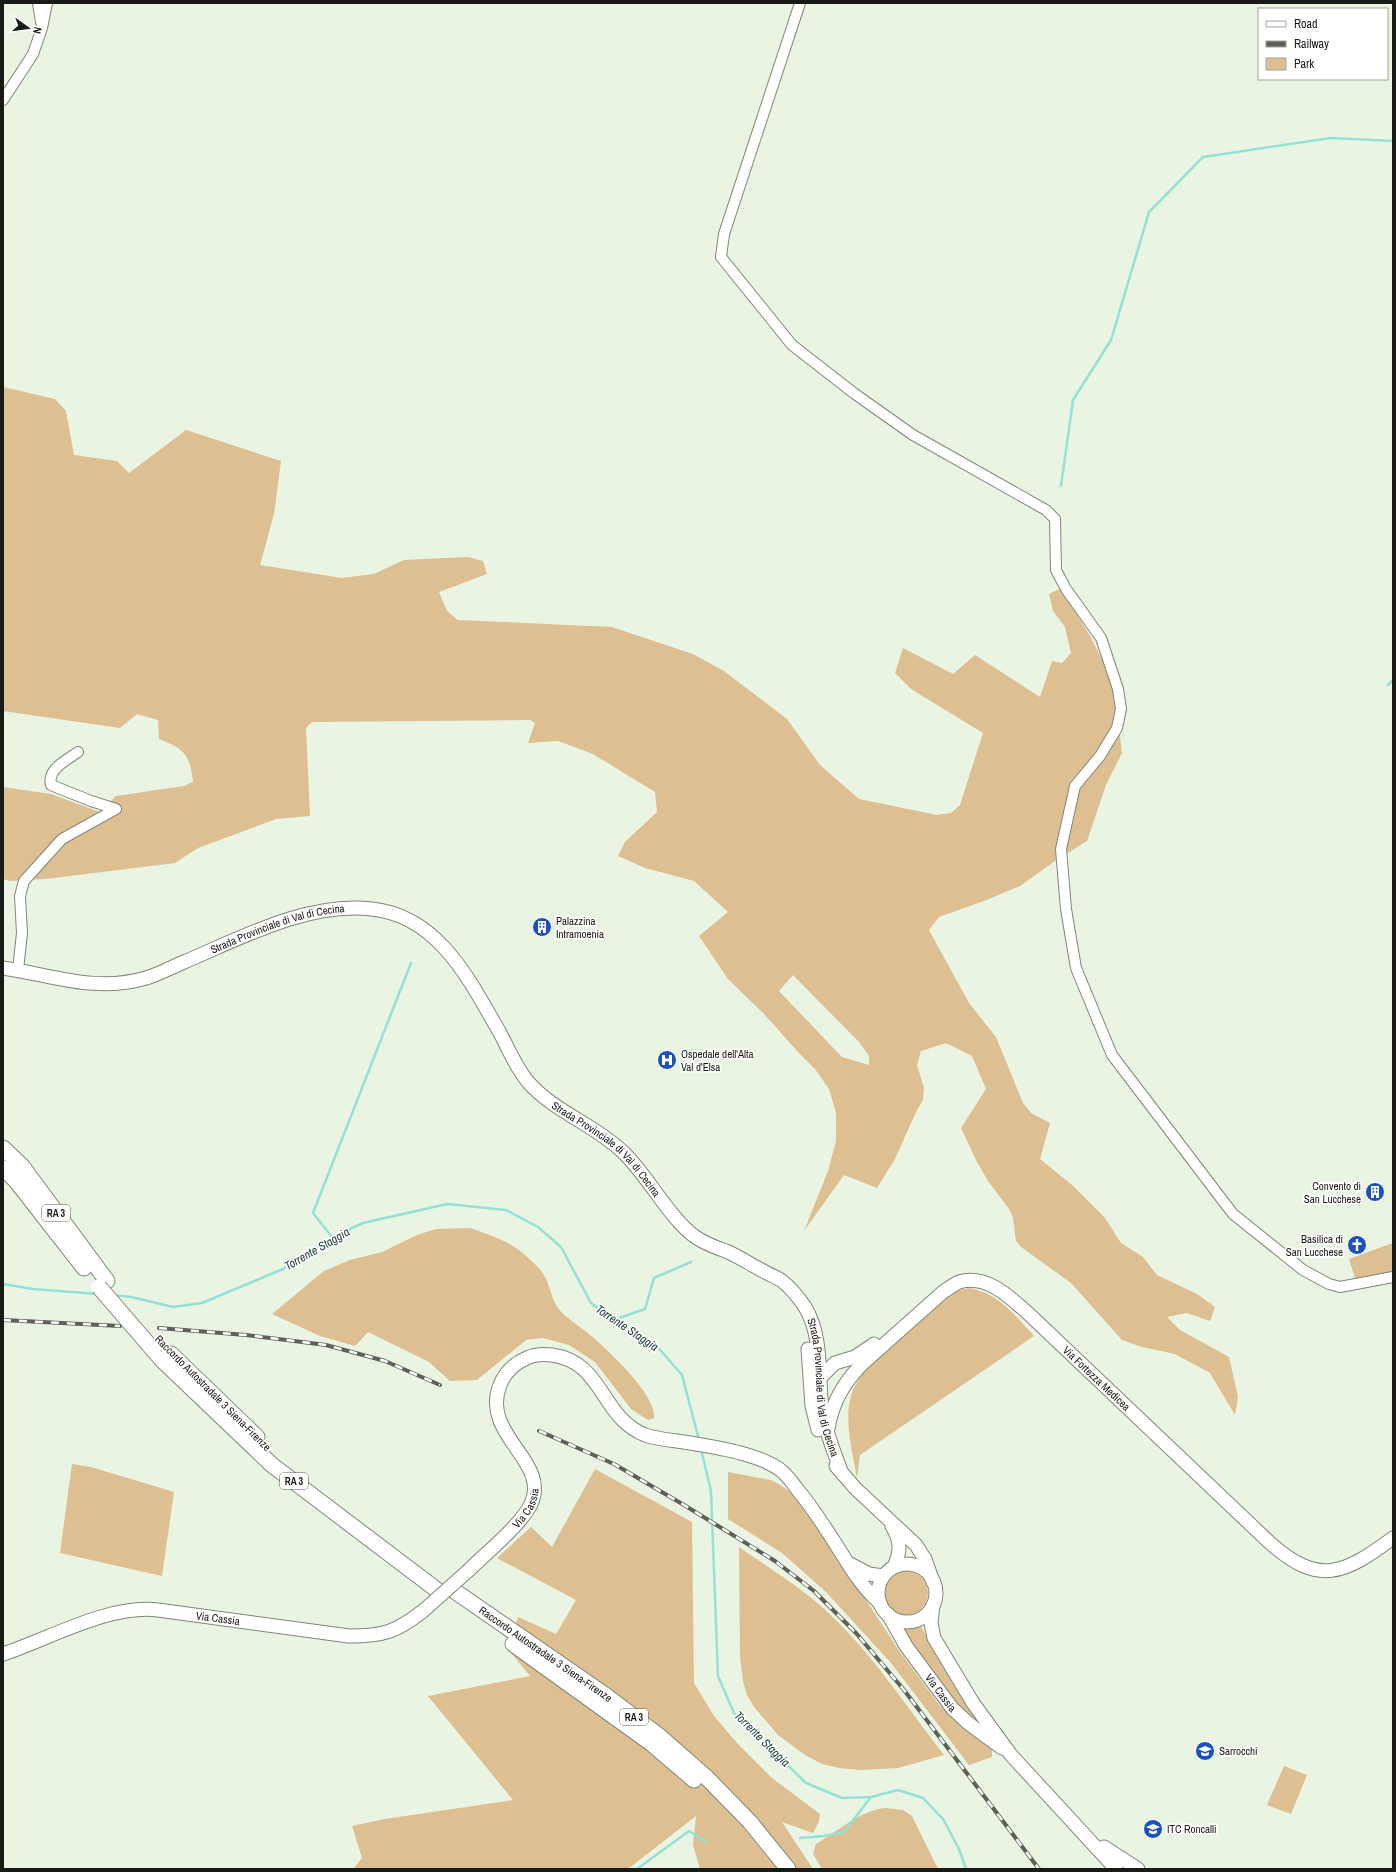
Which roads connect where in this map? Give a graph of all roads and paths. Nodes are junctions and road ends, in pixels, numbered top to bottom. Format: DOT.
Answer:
graph roads {
  1 [pos="38,3"];
  2 [pos="47,3"];
  3 [pos="800,3"];
  4 [pos="42,28"];
  5 [pos="3,100"];
  6 [pos="78,752"];
  7 [pos="3,968"];
  8 [pos="18,970"];
  9 [pos="500,1034"];
  10 [pos="3,1148"];
  11 [pos="3,1168"];
  12 [pos="726,1251"];
  13 [pos="767,1274"];
  14 [pos="1393,1277"];
  15 [pos="959,1282"];
  16 [pos="103,1284"];
  17 [pos="817,1351"];
  18 [pos="839,1361"];
  19 [pos="819,1378"];
  20 [pos="816,1424"];
  21 [pos="827,1432"];
  22 [pos="841,1471"];
  23 [pos="889,1521"];
  24 [pos="1393,1538"];
  25 [pos="847,1561"];
  26 [pos="894,1567"];
  27 [pos="883,1576"];
  28 [pos="933,1582"];
  29 [pos="446,1591"];
  30 [pos="880,1603"];
  31 [pos="933,1605"];
  32 [pos="888,1614"];
  33 [pos="3,1654"];
  34 [pos="1012,1755"];
  35 [pos="1074,1821"];
  36 [pos="777,1869"];
  37 [pos="788,1869"];
  38 [pos="1116,1869"];
  39 [pos="1138,1869"];
  1 -- 4 [label="street"];
  2 -- 4 [label="street"];
  3 -- 14 [label="street"];
  4 -- 5 [label="street"];
  6 -- 8 [label="street"];
  7 -- 8 [label="main road, Strada Provinciale di Val di Cecina"];
  8 -- 9 [label="main road, Strada Provinciale di Val di Cecina"];
  9 -- 12 [label="main road, Strada Provinciale di Val di Cecina"];
  9 -- 12 [label="main road, Strada Provinciale di Val di Cecina"];
  10 -- 16 [label="highway, Raccordo Autostradale 3 Siena-Firenze / RA 3"];
  11 -- 16 [label="highway, Raccordo Autostradale 3 Siena-Firenze / RA 3"];
  12 -- 13 [label="main road, Strada Provinciale di Val di Cecina"];
  13 -- 17 [label="main road, Strada Provinciale di Val di Cecina"];
  13 -- 20 [label="main road, Strada Provinciale di Val di Cecina"];
  15 -- 18 [label="main road"];
  15 -- 21 [label="main road"];
  15 -- 24 [label="main road, Via Fortezza Medicea"];
  16 -- 29 [label="highway, Raccordo Autostradale 3 Siena-Firenze / RA 3, bridge"];
  17 -- 18 [label="main road"];
  17 -- 19 [label="main road, Strada Provinciale di Val di Cecina"];
  18 -- 19 [label="main road"];
  19 -- 20 [label="main road"];
  19 -- 21 [label="main road, Strada Provinciale di Val di Cecina"];
  20 -- 22 [label="main road, Strada Provinciale di Val di Cecina"];
  21 -- 22 [label="main road, Strada Provinciale di Val di Cecina"];
  22 -- 23 [label="main road, Strada Provinciale di Val di Cecina"];
  23 -- 26 [label="main road, Strada Provinciale di Val di Cecina"];
  23 -- 28 [label="main road, Strada Provinciale di Val di Cecina"];
  25 -- 27 [label="main road, Via Cassia"];
  25 -- 30 [label="main road, Via Cassia"];
  25 -- 33 [label="main road, Via Cassia, bridge"];
  26 -- 27 [label="main road"];
  26 -- 28 [label="main road"];
  27 -- 30 [label="main road"];
  28 -- 31 [label="main road, Via Cassia"];
  29 -- 36 [label="highway, Raccordo Autostradale 3 Siena-Firenze / RA 3"];
  29 -- 37 [label="highway, Raccordo Autostradale 3 Siena-Firenze / RA 3"];
  30 -- 32 [label="main road, Via Cassia"];
  31 -- 32 [label="main road"];
  31 -- 34 [label="main road, Via Cassia"];
  32 -- 34 [label="main road, Via Cassia"];
  34 -- 35 [label="main road, Via Cassia"];
  35 -- 38 [label="main road"];
  35 -- 39 [label="main road"];
}
